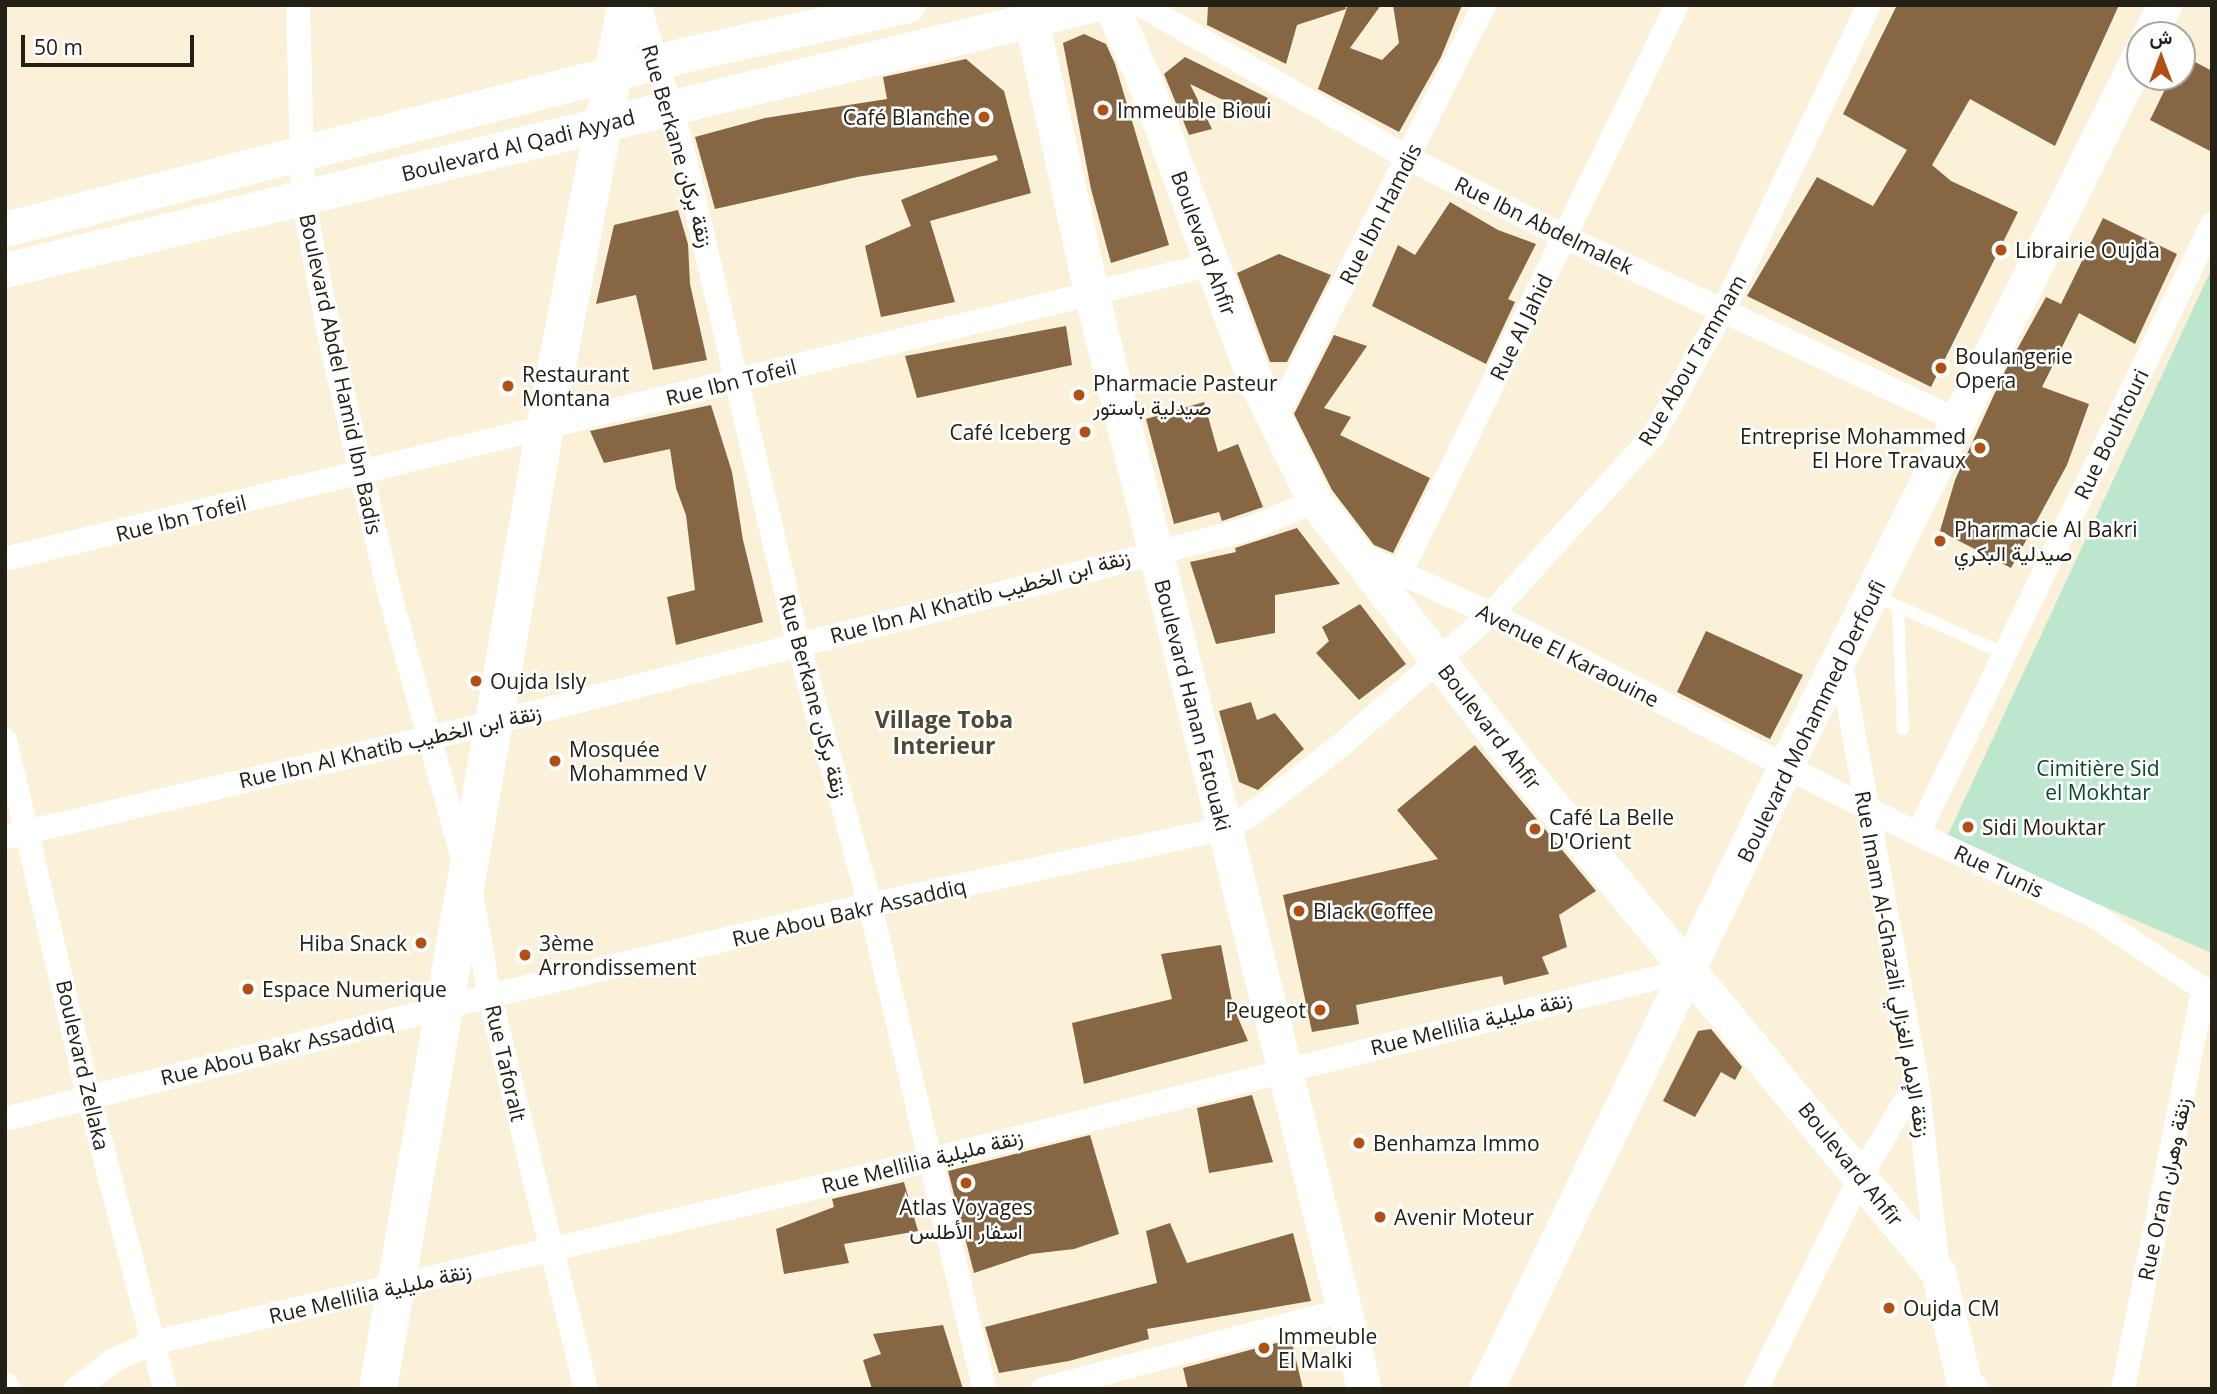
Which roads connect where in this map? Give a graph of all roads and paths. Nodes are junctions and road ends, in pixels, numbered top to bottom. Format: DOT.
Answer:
graph roads {
  1 [pos="298,5"];
  2 [pos="626,5"];
  3 [pos="639,5"];
  4 [pos="908,5"];
  5 [pos="1091,5"];
  6 [pos="1111,5"];
  7 [pos="1141,5"];
  8 [pos="1483,5"];
  9 [pos="1677,5"];
  10 [pos="1869,5"];
  11 [pos="2164,5"];
  12 [pos="1029,12"];
  13 [pos="2157,21"];
  14 [pos="655,65"];
  15 [pos="612,75"];
  16 [pos="2126,83"];
  17 [pos="668,108"];
  18 [pos="603,122"];
  19 [pos="304,149"];
  20 [pos="1408,158"];
  21 [pos="303,198"];
  22 [pos="2212,224"];
  23 [pos="5,229"];
  24 [pos="1564,237"];
  25 [pos="1212,264"];
  26 [pos="5,270"];
  27 [pos="1092,297"];
  28 [pos="1723,311"];
  29 [pos="737,378"];
  30 [pos="1274,421"];
  31 [pos="1959,421"];
  32 [pos="545,427"];
  33 [pos="363,472"];
  34 [pos="1315,501"];
  35 [pos="1348,549"];
  36 [pos="1154,551"];
  37 [pos="5,559"];
  38 [pos="1401,572"];
  39 [pos="1885,601"];
  40 [pos="1491,614"];
  41 [pos="798,643"];
  42 [pos="2005,654"];
  43 [pos="1840,658"];
  44 [pos="1439,662"];
  45 [pos="497,722"];
  46 [pos="1903,729"];
  47 [pos="429,738"];
  48 [pos="5,740"];
  49 [pos="1785,766"];
  50 [pos="1867,808"];
  51 [pos="1225,828"];
  52 [pos="29,831"];
  53 [pos="1918,834"];
  54 [pos="5,837"];
  55 [pos="468,877"];
  56 [pos="870,905"];
  57 [pos="1688,970"];
  58 [pos="2208,992"];
  59 [pos="490,998"];
  60 [pos="444,1007"];
  61 [pos="1285,1071"];
  62 [pos="1917,1081"];
  63 [pos="89,1097"];
  64 [pos="5,1119"];
  65 [pos="930,1159"];
  66 [pos="1861,1176"];
  67 [pos="551,1250"];
  68 [pos="1938,1272"];
  69 [pos="397,1287"];
  70 [pos="1344,1310"];
  71 [pos="152,1343"];
  72 [pos="5,1384"];
  73 [pos="1966,1388"];
  74 [pos="8,1389"];
  75 [pos="76,1389"];
  76 [pos="165,1389"];
  77 [pos="378,1389"];
  78 [pos="586,1389"];
  79 [pos="984,1389"];
  80 [pos="1043,1389"];
  81 [pos="1364,1389"];
  82 [pos="1486,1389"];
  83 [pos="1756,1389"];
  84 [pos="2123,1389"];
  1 -- 19 [label="street, Boulevard Abdel Hamid Ibn Badis"];
  2 -- 15 [label="main road"];
  3 -- 14 [label="street, Rue Berkane زنقة بركان"];
  4 -- 14 [label="street, Boulevard Al Qadi Ayyad"];
  5 -- 12 [label="street, Boulevard Al Qadi Ayyad"];
  6 -- 25 [label="street, Boulevard Ahfir"];
  7 -- 20 [label="street, Rue Ibn Abdelmalek"];
  8 -- 20 [label="street, Rue Ibn Hamdis"];
  9 -- 24 [label="street, Rue Al Jahid"];
  10 -- 28 [label="street, Rue Abou Tammam"];
  11 -- 13 [label="street"];
  12 -- 17 [label="street, Boulevard Al Qadi Ayyad"];
  12 -- 27 [label="street, Boulevard Hanan Fatouaki"];
  14 -- 15 [label="street, Boulevard Al Qadi Ayyad"];
  14 -- 17 [label="street, Rue Berkane زنقة بركان"];
  15 -- 18 [label="main road"];
  15 -- 19 [label="street, Boulevard Al Qadi Ayyad"];
  16 -- 31 [label="street, Boulevard Mohammed Derfoufi"];
  17 -- 18 [label="street, Boulevard Al Qadi Ayyad"];
  17 -- 29 [label="street, Rue Berkane زنقة بركان"];
  18 -- 21 [label="street, Boulevard Al Qadi Ayyad"];
  18 -- 32 [label="main road"];
  19 -- 21 [label="street, Boulevard Abdel Hamid Ibn Badis"];
  19 -- 23 [label="street, Boulevard Al Qadi Ayyad"];
  20 -- 24 [label="street, Rue Ibn Abdelmalek"];
  20 -- 30 [label="street, Rue Ibn Hamdis"];
  21 -- 26 [label="street, Boulevard Al Qadi Ayyad"];
  21 -- 33 [label="street, Boulevard Abdel Hamid Ibn Badis"];
  22 -- 42 [label="street, Rue Bouhtouri"];
  24 -- 28 [label="street, Rue Ibn Abdelmalek"];
  24 -- 38 [label="street, Rue Al Jahid"];
  25 -- 27 [label="street, Rue Ibn Tofeil"];
  25 -- 30 [label="street, Boulevard Ahfir"];
  27 -- 29 [label="street, Rue Ibn Tofeil"];
  27 -- 36 [label="street, Boulevard Hanan Fatouaki"];
  28 -- 31 [label="street, Rue Ibn Abdelmalek"];
  28 -- 40 [label="street, Rue Abou Tammam"];
  29 -- 32 [label="street, Rue Ibn Tofeil"];
  29 -- 41 [label="street, Rue Berkane زنقة بركان"];
  30 -- 34 [label="street, Boulevard Ahfir"];
  31 -- 39 [label="street, Boulevard Mohammed Derfoufi"];
  32 -- 33 [label="street, Rue Ibn Tofeil"];
  32 -- 45 [label="main road"];
  33 -- 37 [label="street, Rue Ibn Tofeil"];
  33 -- 47 [label="street, Boulevard Abdel Hamid Ibn Badis"];
  34 -- 35 [label="street, Boulevard Ahfir"];
  34 -- 36 [label="street, Rue Ibn Al Khatib زنقة ابن الخطيب"];
  35 -- 38 [label="street, Avenue El Karaouine"];
  35 -- 44 [label="street, Boulevard Ahfir"];
  36 -- 41 [label="street, Rue Ibn Al Khatib زنقة ابن الخطيب"];
  36 -- 51 [label="street, Boulevard Hanan Fatouaki"];
  38 -- 40 [label="street, Avenue El Karaouine"];
  39 -- 42 [label="lane"];
  39 -- 43 [label="street, Boulevard Mohammed Derfoufi"];
  39 -- 46 [label="lane"];
  40 -- 44 [label="street, Rue Abou Tammam"];
  40 -- 49 [label="street, Avenue El Karaouine"];
  41 -- 45 [label="street, Rue Ibn Al Khatib زنقة ابن الخطيب"];
  41 -- 56 [label="street, Rue Berkane زنقة بركان"];
  42 -- 53 [label="street, Rue Bouhtouri"];
  43 -- 49 [label="street, Boulevard Mohammed Derfoufi"];
  43 -- 50 [label="street, Rue Imam Al-Ghazali زنقة الإمام الغزالي"];
  44 -- 51 [label="street, Rue Abou Bakr Assaddiq"];
  44 -- 57 [label="street, Boulevard Ahfir"];
  45 -- 47 [label="street, Rue Ibn Al Khatib زنقة ابن الخطيب"];
  45 -- 55 [label="main road"];
  47 -- 52 [label="street, Rue Ibn Al Khatib زنقة ابن الخطيب"];
  47 -- 55 [label="street, Rue Taforalt"];
  48 -- 52 [label="street, Boulevard Zellaka"];
  49 -- 50 [label="street, Rue Tunis"];
  49 -- 57 [label="street, Boulevard Mohammed Derfoufi"];
  50 -- 53 [label="street, Rue Tunis"];
  50 -- 62 [label="street, Rue Imam Al-Ghazali زنقة الإمام الغزالي"];
  51 -- 56 [label="street, Rue Abou Bakr Assaddiq"];
  51 -- 61 [label="street, Boulevard Hanan Fatouaki"];
  52 -- 54 [label="street, Rue Ibn Al Khatib زنقة ابن الخطيب"];
  52 -- 63 [label="street, Boulevard Zellaka"];
  53 -- 58 [label="street, Rue Tunis"];
  55 -- 59 [label="street, Rue Taforalt"];
  55 -- 60 [label="main road"];
  56 -- 59 [label="street, Rue Abou Bakr Assaddiq"];
  56 -- 65 [label="street, Rue Berkane زنقة بركان"];
  57 -- 61 [label="street, Rue Mellilia زنقة مليلية"];
  57 -- 66 [label="street, Boulevard Ahfir"];
  57 -- 82 [label="street, Boulevard Mohammed Derfoufi"];
  58 -- 84 [label="street, Rue Oran زنقة وهران"];
  59 -- 60 [label="street, Rue Abou Bakr Assaddiq"];
  59 -- 67 [label="street, Rue Taforalt"];
  60 -- 63 [label="street, Rue Abou Bakr Assaddiq"];
  60 -- 69 [label="main road"];
  61 -- 65 [label="street, Rue Mellilia زنقة مليلية"];
  61 -- 70 [label="street, Boulevard Hanan Fatouaki"];
  62 -- 66 [label="street"];
  62 -- 68 [label="street, Rue Imam Al-Ghazali زنقة الإمام الغزالي"];
  63 -- 64 [label="street, Rue Abou Bakr Assaddiq"];
  63 -- 71 [label="street, Boulevard Zellaka"];
  65 -- 67 [label="street, Rue Mellilia زنقة مليلية"];
  65 -- 79 [label="street, Rue Berkane زنقة بركان"];
  66 -- 68 [label="street, Boulevard Ahfir"];
  66 -- 83 [label="street"];
  67 -- 69 [label="street, Rue Mellilia زنقة مليلية"];
  67 -- 78 [label="street, Rue Taforalt"];
  68 -- 73 [label="street, Boulevard Ahfir"];
  69 -- 71 [label="street, Rue Mellilia زنقة مليلية"];
  69 -- 77 [label="main road"];
  70 -- 80 [label="street"];
  70 -- 81 [label="street, Boulevard Hanan Fatouaki"];
  71 -- 75 [label="street, Rue Mellilia زنقة مليلية"];
  71 -- 76 [label="street, Boulevard Zellaka"];
  72 -- 74 [label="street"];
}
